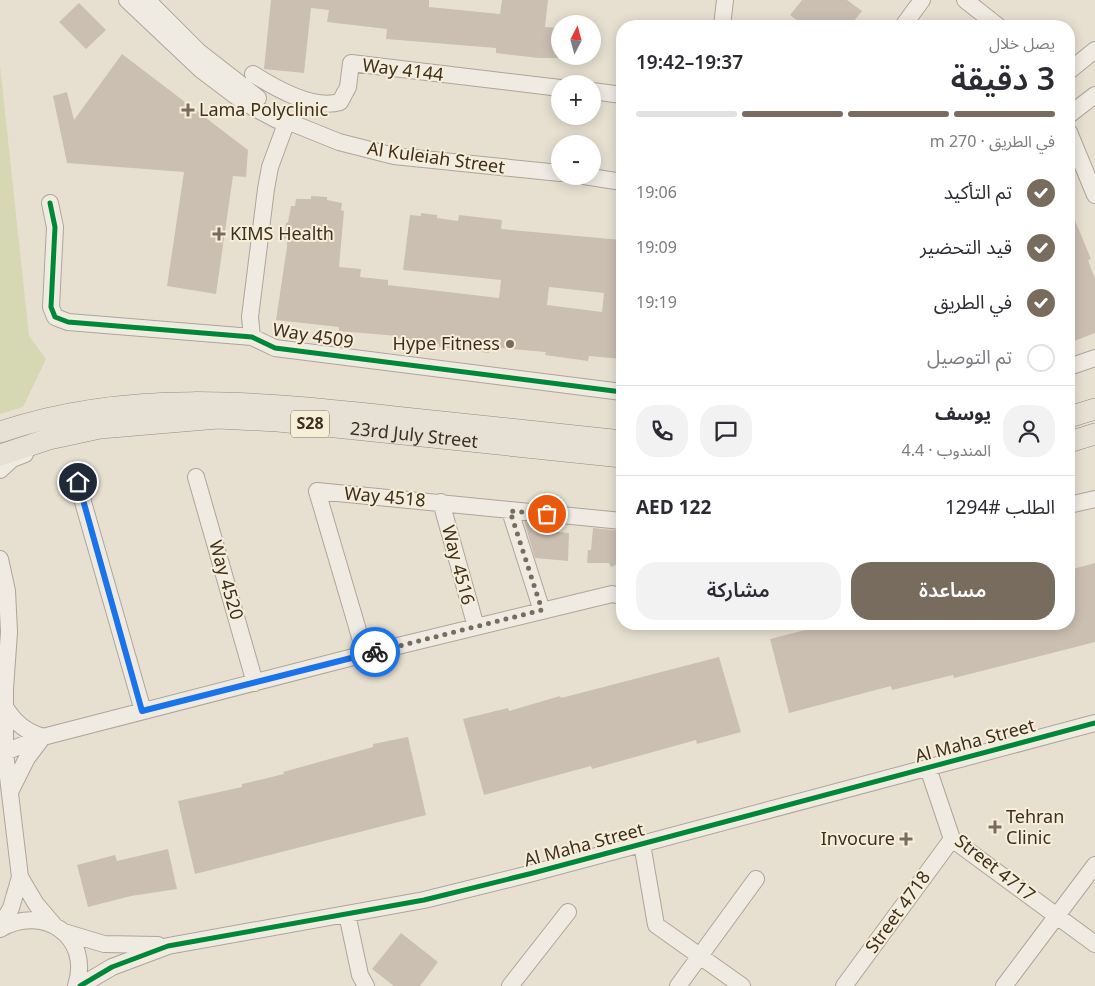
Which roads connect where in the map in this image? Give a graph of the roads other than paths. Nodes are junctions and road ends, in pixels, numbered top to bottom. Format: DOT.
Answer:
graph roads {
  1 [pos="127,0"];
  2 [pos="725,0"];
  3 [pos="964,0"];
  4 [pos="154,2"];
  5 [pos="915,3"];
  6 [pos="723,20"];
  7 [pos="906,20"];
  8 [pos="990,20"];
  9 [pos="1095,50"];
  10 [pos="1075,66"];
  11 [pos="252,74"];
  12 [pos="551,87"];
  13 [pos="601,92"];
  14 [pos="616,94"];
  15 [pos="1095,95"];
  16 [pos="1075,110"];
  17 [pos="287,120"];
  18 [pos="1075,147"];
  19 [pos="551,172"];
  20 [pos="601,179"];
  21 [pos="616,181"];
  22 [pos="1095,195"];
  23 [pos="50,203"];
  24 [pos="252,337"];
  25 [pos="1095,358"];
  26 [pos="1075,365"];
  27 [pos="616,391"];
  28 [pos="1095,409"];
  29 [pos="1075,415"];
  30 [pos="156,421"];
  31 [pos="0,432"];
  32 [pos="1095,434"];
  33 [pos="616,440"];
  34 [pos="1075,440"];
  35 [pos="1095,446"];
  36 [pos="1075,451"];
  37 [pos="0,455"];
  38 [pos="616,456"];
  39 [pos="0,470"];
  40 [pos="196,477"];
  41 [pos="78,482"];
  42 [pos="1095,499"];
  43 [pos="441,502"];
  44 [pos="1075,504"];
  45 [pos="510,511"];
  46 [pos="616,520"];
  47 [pos="0,558"];
  48 [pos="616,595"];
  49 [pos="542,610"];
  50 [pos="476,627"];
  51 [pos="365,654"];
  52 [pos="255,683"];
  53 [pos="6,706"];
  54 [pos="142,711"];
  55 [pos="1095,723"];
  56 [pos="43,737"];
  57 [pos="5,752"];
  58 [pos="928,768"];
  59 [pos="11,790"];
  60 [pos="952,839"];
  61 [pos="642,844"];
  62 [pos="1095,866"];
  63 [pos="20,877"];
  64 [pos="756,879"];
  65 [pos="568,912"];
  66 [pos="347,914"];
  67 [pos="1057,916"];
  68 [pos="0,928"];
  69 [pos="59,928"];
  70 [pos="1095,944"];
  71 [pos="168,946"];
  72 [pos="700,956"];
  73 [pos="76,986"];
  74 [pos="80,986"];
  75 [pos="366,986"];
  76 [pos="510,986"];
  77 [pos="678,986"];
  78 [pos="742,986"];
  79 [pos="844,986"];
  80 [pos="1004,986"];
  1 -- 17 [label="street, Al Kuleiah Street"];
  2 -- 6 [label="street"];
  3 -- 8 [label="street"];
  4 -- 17 [label="street, Al Kuleiah Street"];
  5 -- 7 [label="street"];
  9 -- 10 [label="street"];
  11 -- 12 [label="street, Way 4144"];
  13 -- 14 [label="street"];
  15 -- 16 [label="street"];
  17 -- 19 [label="street, Al Kuleiah Street"];
  17 -- 24 [label="street, Way 4509"];
  18 -- 22 [label="street"];
  20 -- 21 [label="street"];
  23 -- 24 [label="street, Way 4509"];
  24 -- 27 [label="street, Way 4509"];
  25 -- 26 [label="street"];
  28 -- 29 [label="main road"];
  30 -- 37 [label="main road, 23rd July Street / S28"];
  30 -- 38 [label="main road, 23rd July Street / S28"];
  30 -- 39 [label="street"];
  31 -- 33 [label="main road, 23rd July Street / S28"];
  32 -- 34 [label="main road"];
  35 -- 36 [label="main road"];
  40 -- 52 [label="street, Way 4520"];
  41 -- 54 [label="street"];
  42 -- 44 [label="street"];
  43 -- 45 [label="street, Way 4518"];
  43 -- 50 [label="street, Way 4516"];
  43 -- 51 [label="street, Way 4518"];
  45 -- 46 [label="street, Way 4518"];
  45 -- 49 [label="street"];
  47 -- 53 [label="street"];
  48 -- 49 [label="street"];
  49 -- 50 [label="street"];
  50 -- 51 [label="street"];
  51 -- 52 [label="street"];
  52 -- 54 [label="street"];
  53 -- 56 [label="street"];
  53 -- 57 [label="street"];
  54 -- 56 [label="street"];
  55 -- 58 [label="street, Al Maha Street"];
  56 -- 57 [label="street"];
  56 -- 59 [label="street"];
  57 -- 59 [label="street"];
  58 -- 60 [label="street, Street 4717"];
  58 -- 61 [label="street, Al Maha Street"];
  59 -- 63 [label="street"];
  60 -- 67 [label="street, Street 4717"];
  60 -- 79 [label="street, Street 4718"];
  61 -- 66 [label="street, Al Maha Street"];
  61 -- 72 [label="street"];
  62 -- 67 [label="street"];
  63 -- 68 [label="street"];
  63 -- 69 [label="street"];
  64 -- 72 [label="street"];
  65 -- 76 [label="street"];
  66 -- 71 [label="street, Al Maha Street"];
  66 -- 75 [label="street"];
  67 -- 70 [label="street, Street 4717"];
  67 -- 80 [label="street"];
  68 -- 69 [label="street, Al Maha Street"];
  69 -- 71 [label="street, Al Maha Street"];
  69 -- 73 [label="street"];
  71 -- 74 [label="street, Al Maha Street"];
  72 -- 77 [label="street"];
  72 -- 78 [label="street"];
}
